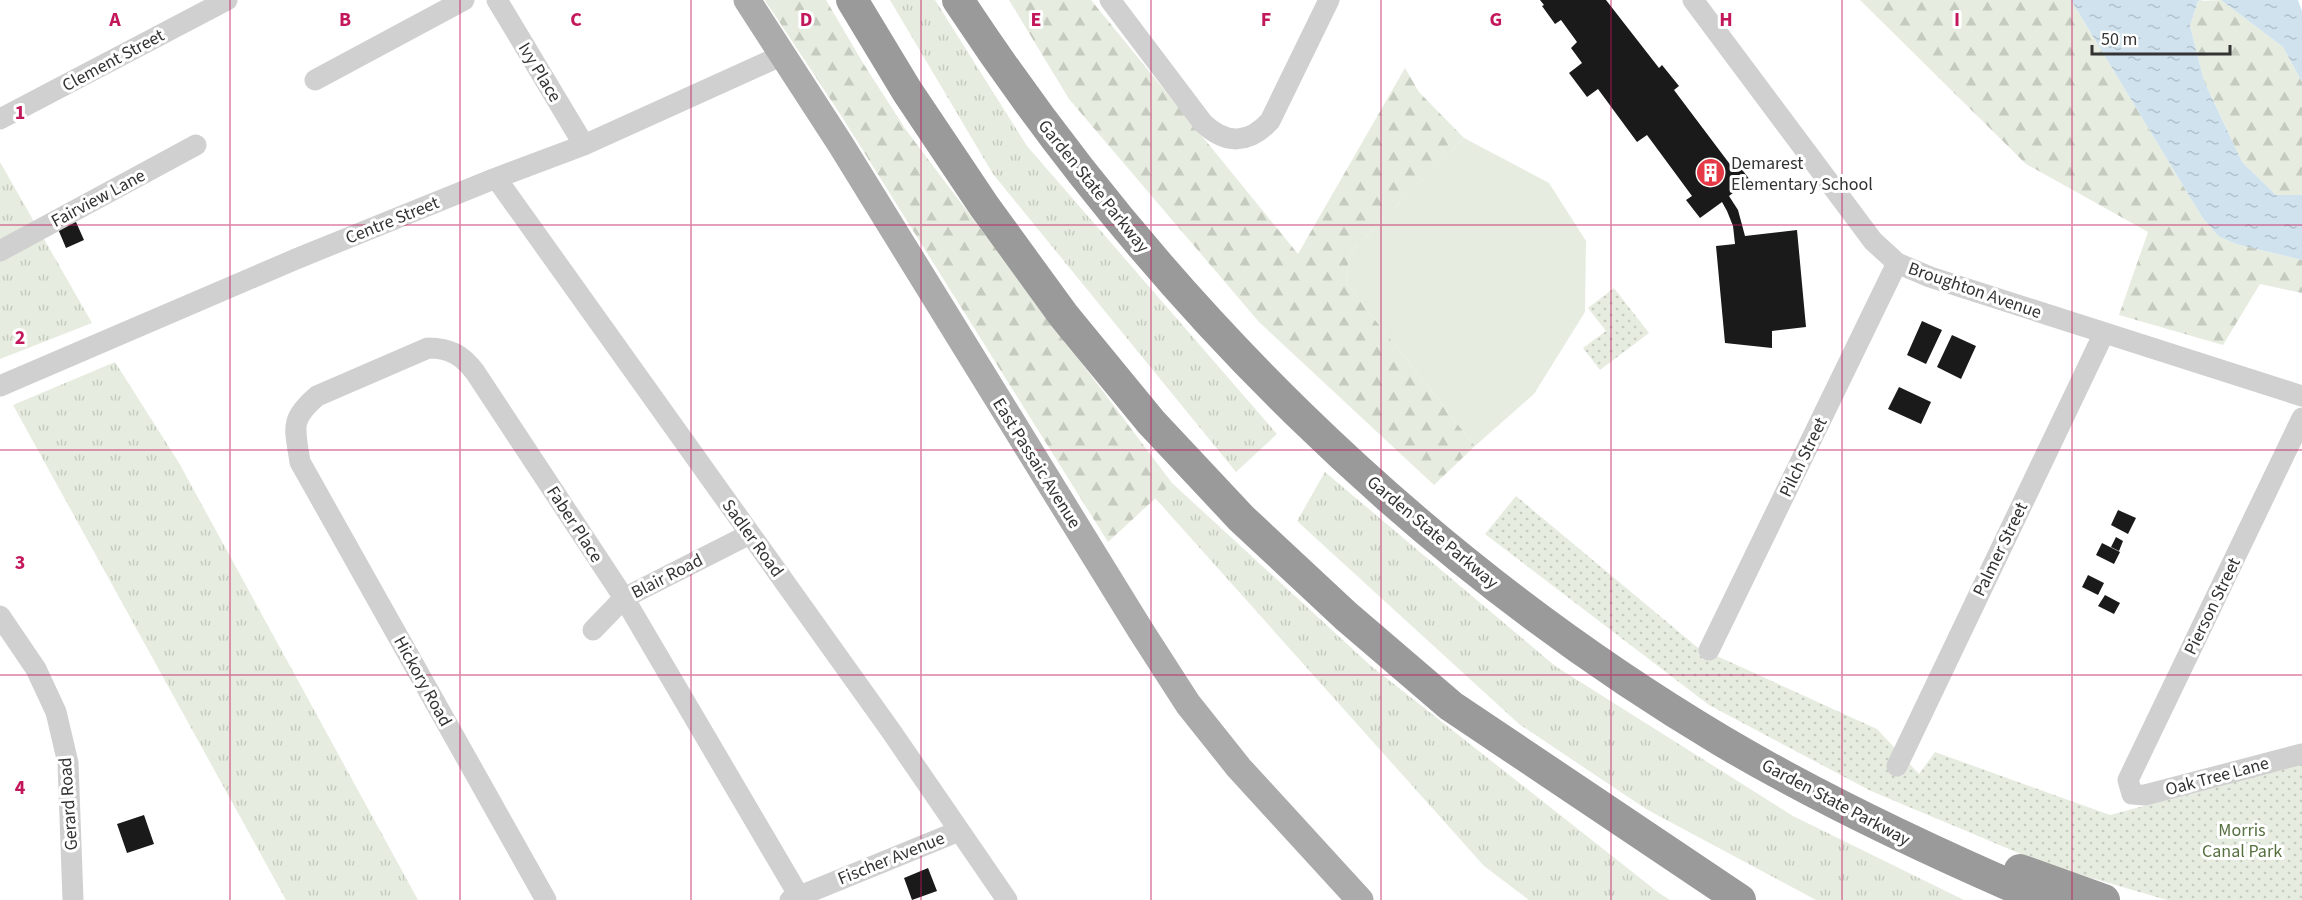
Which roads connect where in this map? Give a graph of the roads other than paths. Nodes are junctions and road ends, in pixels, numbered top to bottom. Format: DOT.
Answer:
graph roads {
  1 [pos="227,0"];
  2 [pos="464,0"];
  3 [pos="496,0"];
  4 [pos="747,0"];
  5 [pos="852,0"];
  6 [pos="958,0"];
  7 [pos="1110,0"];
  8 [pos="1329,0"];
  9 [pos="1693,0"];
  10 [pos="783,55"];
  11 [pos="315,80"];
  12 [pos="0,119"];
  13 [pos="196,145"];
  14 [pos="584,145"];
  15 [pos="496,178"];
  16 [pos="0,251"];
  17 [pos="1897,263"];
  18 [pos="2104,333"];
  19 [pos="0,386"];
  20 [pos="2302,396"];
  21 [pos="2302,418"];
  22 [pos="300,462"];
  23 [pos="750,534"];
  24 [pos="624,598"];
  25 [pos="0,616"];
  26 [pos="593,630"];
  27 [pos="1709,650"];
  28 [pos="2302,754"];
  29 [pos="1897,766"];
  30 [pos="2132,794"];
  31 [pos="1837,805"];
  32 [pos="959,831"];
  33 [pos="1733,897"];
  34 [pos="795,898"];
  35 [pos="74,900"];
  36 [pos="546,900"];
  37 [pos="1007,900"];
  38 [pos="1360,900"];
  39 [pos="2044,900"];
  40 [pos="2104,900"];
  1 -- 12 [label="street, Clement Street"];
  2 -- 11 [label="street"];
  3 -- 14 [label="street, Ivy Place"];
  4 -- 10 [label="main road, East Passaic Avenue"];
  5 -- 33 [label="highway"];
  6 -- 31 [label="highway, Garden State Parkway"];
  7 -- 8 [label="street"];
  9 -- 17 [label="street, Broughton Avenue"];
  10 -- 14 [label="street, Centre Street"];
  10 -- 38 [label="main road, East Passaic Avenue"];
  13 -- 16 [label="street, Fairview Lane"];
  14 -- 15 [label="street, Centre Street"];
  15 -- 19 [label="street, Centre Street"];
  15 -- 23 [label="street, Sadler Road"];
  17 -- 18 [label="street, Broughton Avenue"];
  17 -- 27 [label="street, Pilch Street"];
  18 -- 20 [label="street, Broughton Avenue"];
  18 -- 29 [label="street, Palmer Street"];
  21 -- 30 [label="street, Pierson Street"];
  22 -- 24 [label="street, Faber Place"];
  22 -- 36 [label="street, Hickory Road"];
  23 -- 24 [label="street, Blair Road"];
  23 -- 32 [label="street, Sadler Road"];
  24 -- 26 [label="street, Blair Road"];
  24 -- 34 [label="street, Faber Place"];
  25 -- 35 [label="street, Gerard Road"];
  28 -- 30 [label="street, Oak Tree Lane"];
  31 -- 39 [label="highway, Garden State Parkway"];
  31 -- 40 [label="highway"];
  32 -- 34 [label="street, Fischer Avenue"];
  32 -- 37 [label="street, Sadler Road"];
}
